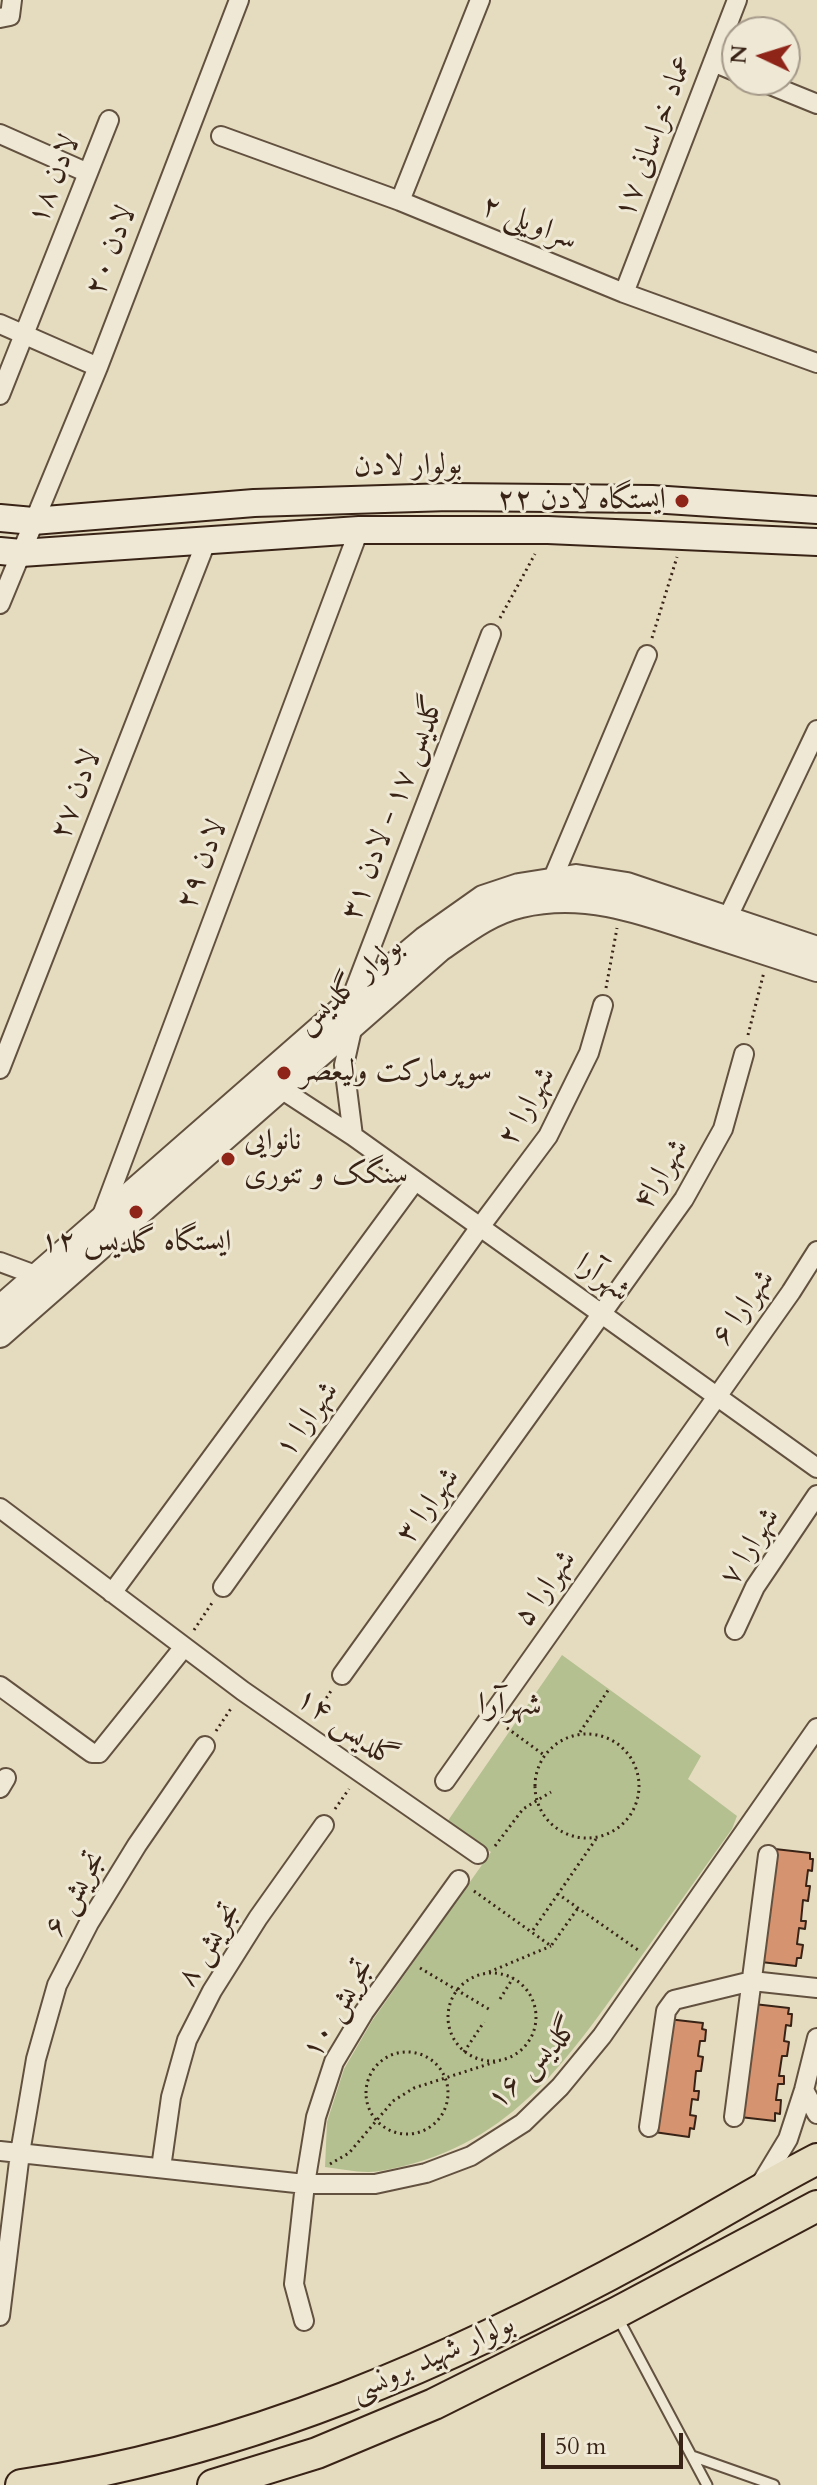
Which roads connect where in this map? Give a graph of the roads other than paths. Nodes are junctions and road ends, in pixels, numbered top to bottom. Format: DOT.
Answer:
graph roads {
  1 [pos="12,0"];
  2 [pos="239,0"];
  3 [pos="480,0"];
  4 [pos="737,0"];
  5 [pos="0,18"];
  6 [pos="713,62"];
  7 [pos="721,65"];
  8 [pos="797,96"];
  9 [pos="817,104"];
  10 [pos="109,120"];
  11 [pos="0,134"];
  12 [pos="221,136"];
  13 [pos="88,173"];
  14 [pos="400,201"];
  15 [pos="624,293"];
  16 [pos="0,324"];
  17 [pos="23,334"];
  18 [pos="817,363"];
  19 [pos="98,367"];
  20 [pos="0,395"];
  21 [pos="817,510"];
  22 [pos="0,518"];
  23 [pos="33,521"];
  24 [pos="359,530"];
  25 [pos="206,542"];
  26 [pos="817,542"];
  27 [pos="11,552"];
  28 [pos="0,604"];
  29 [pos="491,634"];
  30 [pos="647,655"];
  31 [pos="817,730"];
  32 [pos="553,878"];
  33 [pos="727,919"];
  34 [pos="817,949"];
  35 [pos="817,969"];
  36 [pos="603,1005"];
  37 [pos="352,1014"];
  38 [pos="744,1054"];
  39 [pos="0,1069"];
  40 [pos="275,1082"];
  41 [pos="353,1136"];
  42 [pos="415,1181"];
  43 [pos="100,1221"];
  44 [pos="480,1227"];
  45 [pos="817,1251"];
  46 [pos="0,1262"];
  47 [pos="38,1276"];
  48 [pos="0,1308"];
  49 [pos="602,1313"];
  50 [pos="0,1335"];
  51 [pos="716,1396"];
  52 [pos="817,1468"];
  53 [pos="817,1495"];
  54 [pos="0,1508"];
  55 [pos="223,1587"];
  56 [pos="112,1593"];
  57 [pos="735,1630"];
  58 [pos="184,1647"];
  59 [pos="342,1675"];
  60 [pos="0,1686"];
  61 [pos="817,1728"];
  62 [pos="205,1746"];
  63 [pos="445,1781"];
  64 [pos="324,1825"];
  65 [pos="478,1854"];
  66 [pos="768,1855"];
  67 [pos="459,1880"];
  68 [pos="752,1981"];
  69 [pos="817,1988"];
  70 [pos="817,2038"];
  71 [pos="804,2090"];
  72 [pos="817,2114"];
  73 [pos="734,2117"];
  74 [pos="649,2127"];
  75 [pos="0,2151"];
  76 [pos="20,2153"];
  77 [pos="817,2159"];
  78 [pos="161,2168"];
  79 [pos="305,2184"];
  80 [pos="757,2190"];
  81 [pos="817,2206"];
  82 [pos="575,2293"];
  83 [pos="0,2316"];
  84 [pos="605,2318"];
  85 [pos="304,2321"];
  86 [pos="692,2456"];
  87 [pos="21,2485"];
  88 [pos="213,2485"];
  89 [pos="707,2485"];
  90 [pos="774,2485"];
  1 -- 5 [label="street"];
  2 -- 19 [label="street, لادن ۲۰"];
  3 -- 14 [label="street"];
  4 -- 6 [label="street, عماد خراسانی ۱۷"];
  6 -- 7 [label="street"];
  6 -- 15 [label="street, عماد خراسانی ۱۷"];
  8 -- 9 [label="street"];
  10 -- 13 [label="street, لادن ۱۸"];
  11 -- 13 [label="street"];
  12 -- 14 [label="street, سراویلی ۲"];
  13 -- 17 [label="street, لادن ۱۸"];
  14 -- 15 [label="street, سراویلی ۲"];
  15 -- 18 [label="street, سراویلی ۲"];
  16 -- 17 [label="street"];
  17 -- 19 [label="street"];
  17 -- 20 [label="street, لادن ۱۸"];
  19 -- 23 [label="street, لادن ۲۰"];
  21 -- 23 [label="main road, بولوار لادن"];
  22 -- 23 [label="main road, بولوار لادن"];
  23 -- 27 [label="street, لادن ۲۰"];
  24 -- 25 [label="main road, بولوار لادن"];
  24 -- 26 [label="main road, بولوار لادن"];
  24 -- 43 [label="street, لادن ۲۹"];
  25 -- 27 [label="main road, بولوار لادن"];
  25 -- 39 [label="street, لادن ۲۷"];
  27 -- 28 [label="street, لادن ۲۰"];
  29 -- 37 [label="street, گلدیس ۱۷ - لادن ۳۱"];
  30 -- 32 [label="street"];
  31 -- 33 [label="street"];
  32 -- 33 [label="street, بولوار گلدیس"];
  32 -- 37 [label="street, بولوار گلدیس"];
  33 -- 34 [label="street, بولوار گلدیس"];
  35 -- 37 [label="street, بولوار گلدیس"];
  36 -- 44 [label="street, شهرارا ۲"];
  37 -- 40 [label="street, بولوار گلدیس"];
  37 -- 41 [label="street, گلدیس ۱۷ - لادن ۳۱"];
  38 -- 49 [label="street, شهرارا۴"];
  40 -- 41 [label="street, شهرآرا"];
  40 -- 43 [label="street, بولوار گلدیس"];
  40 -- 50 [label="street, بولوار گلدیس"];
  41 -- 42 [label="street, شهرآرا"];
  42 -- 44 [label="street, شهرآرا"];
  42 -- 56 [label="street"];
  43 -- 47 [label="street, بولوار گلدیس"];
  44 -- 49 [label="street, شهرآرا"];
  44 -- 55 [label="street, شهرارا ۱"];
  45 -- 51 [label="street, شهرارا ۶"];
  46 -- 47 [label="street"];
  47 -- 48 [label="street, بولوار گلدیس"];
  49 -- 51 [label="street, شهرآرا"];
  49 -- 59 [label="street, شهرارا ۳"];
  51 -- 52 [label="street, شهرآرا"];
  51 -- 63 [label="street, شهرارا ۵"];
  53 -- 57 [label="street, شهرارا ۷"];
  54 -- 56 [label="street, گلدیس ۱۴"];
  56 -- 58 [label="street, گلدیس ۱۴"];
  58 -- 60 [label="street"];
  58 -- 65 [label="street, گلدیس ۱۴"];
  61 -- 79 [label="street, گلدیس ۱۶"];
  62 -- 76 [label="street, تجریش ۶"];
  64 -- 78 [label="street, تجریش ۸"];
  66 -- 68 [label="street"];
  67 -- 79 [label="street, تجریش ۱۰"];
  68 -- 69 [label="street"];
  68 -- 73 [label="street"];
  68 -- 74 [label="street"];
  70 -- 71 [label="street"];
  71 -- 72 [label="street"];
  71 -- 80 [label="street"];
  75 -- 76 [label="street, گلدیس ۱۶"];
  76 -- 78 [label="street, گلدیس ۱۶"];
  76 -- 83 [label="street, تجریش ۶"];
  77 -- 80 [label="main road, بولوار شهید برونسی"];
  78 -- 79 [label="street, گلدیس ۱۶"];
  79 -- 85 [label="street, تجریش ۱۰"];
  80 -- 82 [label="main road, بولوار شهید برونسی"];
  81 -- 84 [label="main road, بولوار شهید برونسی"];
  82 -- 84 [label="main road"];
  82 -- 87 [label="main road, بولوار شهید برونسی"];
  84 -- 86 [label="lane"];
  84 -- 88 [label="main road, بولوار شهید برونسی"];
  86 -- 89 [label="lane"];
  86 -- 90 [label="lane"];
}
